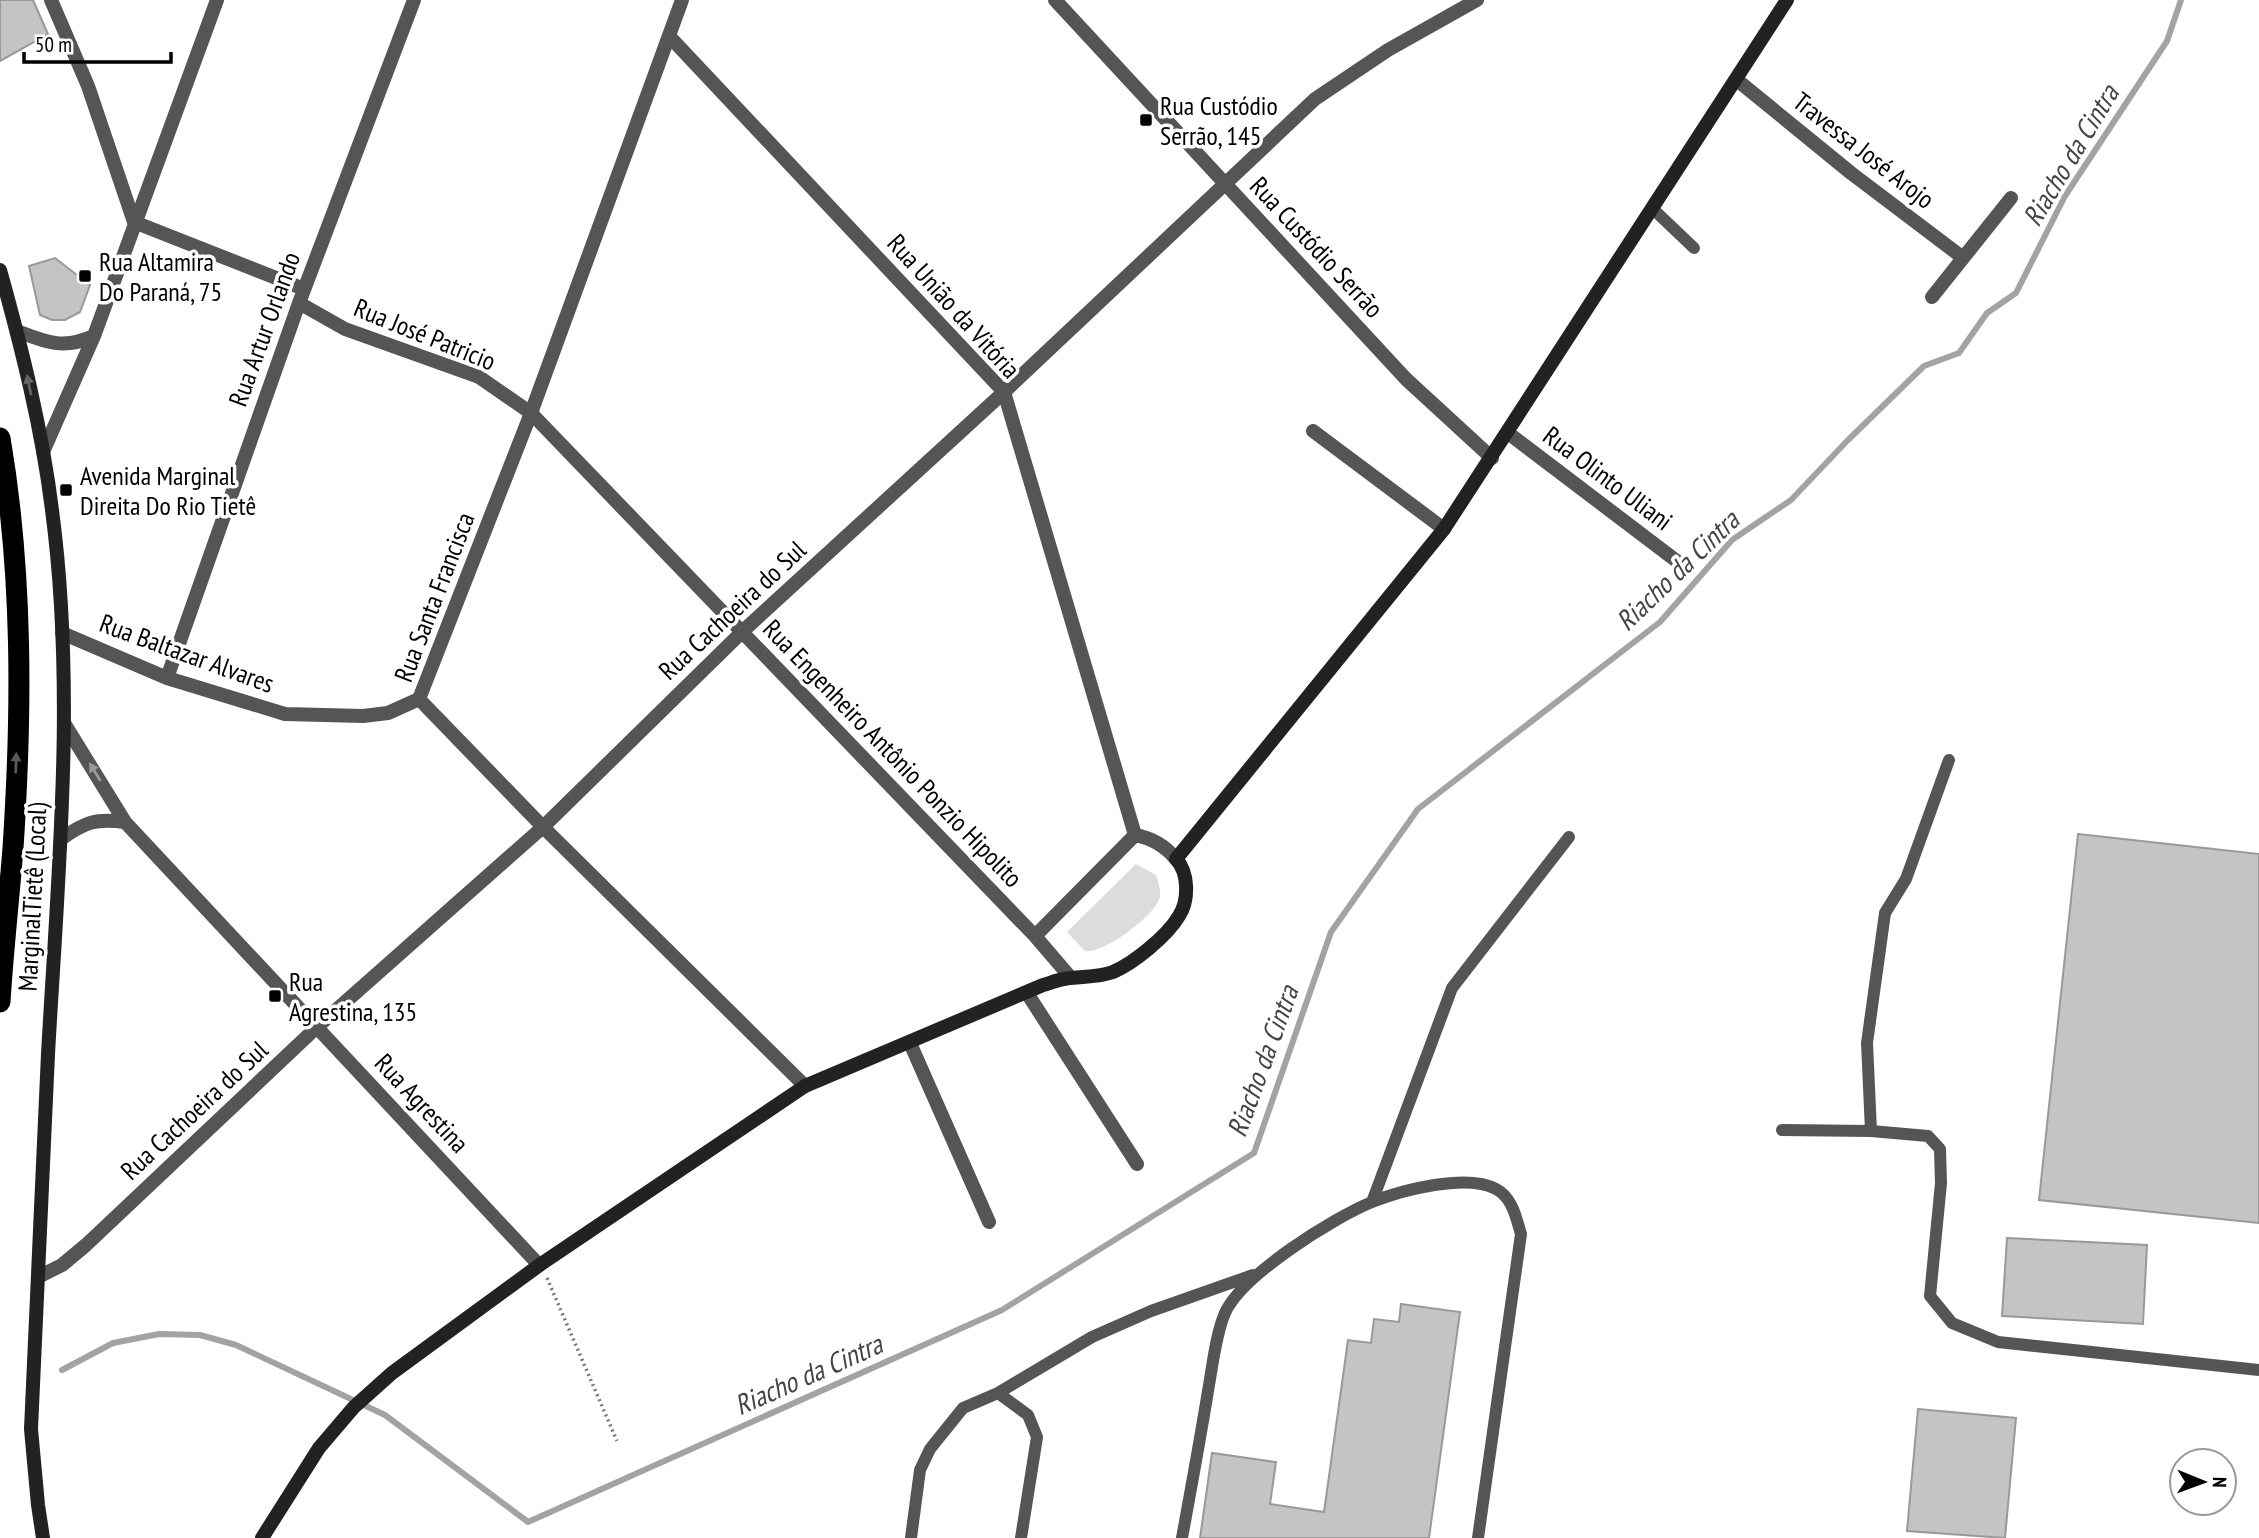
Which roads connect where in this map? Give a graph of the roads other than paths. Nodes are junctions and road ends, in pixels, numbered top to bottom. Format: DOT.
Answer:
graph roads {
  1 [pos="51,0"];
  2 [pos="217,0"];
  3 [pos="414,0"];
  4 [pos="682,0"];
  5 [pos="1055,0"];
  6 [pos="1477,0"];
  7 [pos="1787,0"];
  8 [pos="668,36"];
  9 [pos="1737,80"];
  10 [pos="1225,184"];
  11 [pos="2011,198"];
  12 [pos="1653,209"];
  13 [pos="134,222"];
  14 [pos="1694,248"];
  15 [pos="1962,257"];
  16 [pos="0,270"];
  17 [pos="301,296"];
  18 [pos="1932,297"];
  19 [pos="17,331"];
  20 [pos="94,336"];
  21 [pos="1004,392"];
  22 [pos="531,413"];
  23 [pos="1313,431"];
  24 [pos="1508,433"];
  25 [pos="0,438"];
  26 [pos="43,452"];
  27 [pos="1492,458"];
  28 [pos="1444,529"];
  29 [pos="0,531"];
  30 [pos="1678,562"];
  31 [pos="19,624"];
  32 [pos="743,631"];
  33 [pos="62,633"];
  34 [pos="167,678"];
  35 [pos="419,699"];
  36 [pos="64,723"];
  37 [pos="1950,761"];
  38 [pos="125,822"];
  39 [pos="542,827"];
  40 [pos="1135,835"];
  41 [pos="1569,837"];
  42 [pos="61,839"];
  43 [pos="1176,859"];
  44 [pos="1035,936"];
  45 [pos="1071,978"];
  46 [pos="1027,993"];
  47 [pos="0,1002"];
  48 [pos="317,1027"];
  49 [pos="910,1043"];
  50 [pos="805,1086"];
  51 [pos="1782,1130"];
  52 [pos="1871,1131"];
  53 [pos="1137,1164"];
  54 [pos="1372,1202"];
  55 [pos="989,1223"];
  56 [pos="540,1264"];
  57 [pos="1257,1274"];
  58 [pos="38,1277"];
  59 [pos="2259,1370"];
  60 [pos="998,1393"];
  61 [pos="43,1538"];
  62 [pos="262,1538"];
  63 [pos="911,1538"];
  64 [pos="1021,1538"];
  65 [pos="1182,1538"];
  66 [pos="1478,1538"];
  1 -- 13 [label="street"];
  2 -- 13 [label="street"];
  3 -- 17 [label="street, Rua Artur Orlando"];
  4 -- 8 [label="street, Rua Santa Francisca"];
  5 -- 10 [label="street, Rua Custódio Serrão"];
  6 -- 10 [label="street, Rua Cachoeira do Sul"];
  7 -- 9 [label="street"];
  8 -- 21 [label="street, Rua União da Vitória"];
  8 -- 22 [label="street, Rua Santa Francisca"];
  9 -- 12 [label="street"];
  9 -- 15 [label="street, Travessa José Arojo"];
  10 -- 21 [label="street, Rua Cachoeira do Sul"];
  10 -- 27 [label="street, Rua Custódio Serrão"];
  11 -- 15 [label="street"];
  12 -- 14 [label="lane"];
  12 -- 24 [label="street"];
  13 -- 17 [label="street, Rua José Patricio"];
  13 -- 20 [label="street"];
  15 -- 18 [label="street"];
  16 -- 19 [label="street, MarginalTietê (Local)"];
  17 -- 22 [label="street, Rua José Patricio"];
  17 -- 34 [label="street, Rua Artur Orlando"];
  19 -- 20 [label="street"];
  26 -- 19 [label="street, MarginalTietê (Local), one-way"];
  20 -- 26 [label="street"];
  21 -- 32 [label="street, Rua Cachoeira do Sul"];
  21 -- 40 [label="street, Rua União da Vitória"];
  22 -- 32 [label="street, Rua Engenheiro Antônio Ponzio Hipolito"];
  22 -- 35 [label="street, Rua Santa Francisca"];
  23 -- 28 [label="street"];
  24 -- 27 [label="street"];
  24 -- 30 [label="street, Rua Olinto Uliani"];
  25 -- 31 [label="highway"];
  26 -- 33 [label="street, MarginalTietê (Local)"];
  27 -- 28 [label="street"];
  28 -- 43 [label="street"];
  29 -- 31 [label="highway"];
  47 -- 31 [label="highway, one-way"];
  32 -- 39 [label="street, Rua Cachoeira do Sul"];
  32 -- 44 [label="street, Rua Engenheiro Antônio Ponzio Hipolito"];
  33 -- 34 [label="street, Rua Baltazar Alvares"];
  33 -- 36 [label="street, MarginalTietê (Local)"];
  34 -- 35 [label="street, Rua Baltazar Alvares"];
  35 -- 39 [label="street, Rua Santa Francisca"];
  38 -- 36 [label="street, Rua Agrestina, one-way"];
  36 -- 42 [label="street, MarginalTietê (Local)"];
  37 -- 52 [label="lane"];
  38 -- 42 [label="street"];
  38 -- 48 [label="street, Rua Agrestina"];
  39 -- 48 [label="street, Rua Cachoeira do Sul"];
  39 -- 50 [label="street, Rua Santa Francisca"];
  40 -- 43 [label="street"];
  40 -- 44 [label="street"];
  41 -- 54 [label="lane"];
  42 -- 58 [label="street, MarginalTietê (Local)"];
  43 -- 45 [label="street"];
  44 -- 45 [label="street, Rua Engenheiro Antônio Ponzio Hipolito"];
  45 -- 46 [label="street"];
  46 -- 49 [label="street"];
  46 -- 53 [label="street"];
  48 -- 56 [label="street, Rua Agrestina"];
  48 -- 58 [label="street, Rua Cachoeira do Sul"];
  49 -- 50 [label="street"];
  49 -- 55 [label="street"];
  50 -- 56 [label="street"];
  51 -- 52 [label="lane"];
  52 -- 59 [label="lane"];
  54 -- 57 [label="lane"];
  54 -- 66 [label="lane"];
  56 -- 62 [label="street"];
  57 -- 60 [label="lane"];
  57 -- 65 [label="lane"];
  58 -- 61 [label="street, MarginalTietê (Local)"];
  60 -- 63 [label="lane"];
  60 -- 64 [label="lane"];
}
